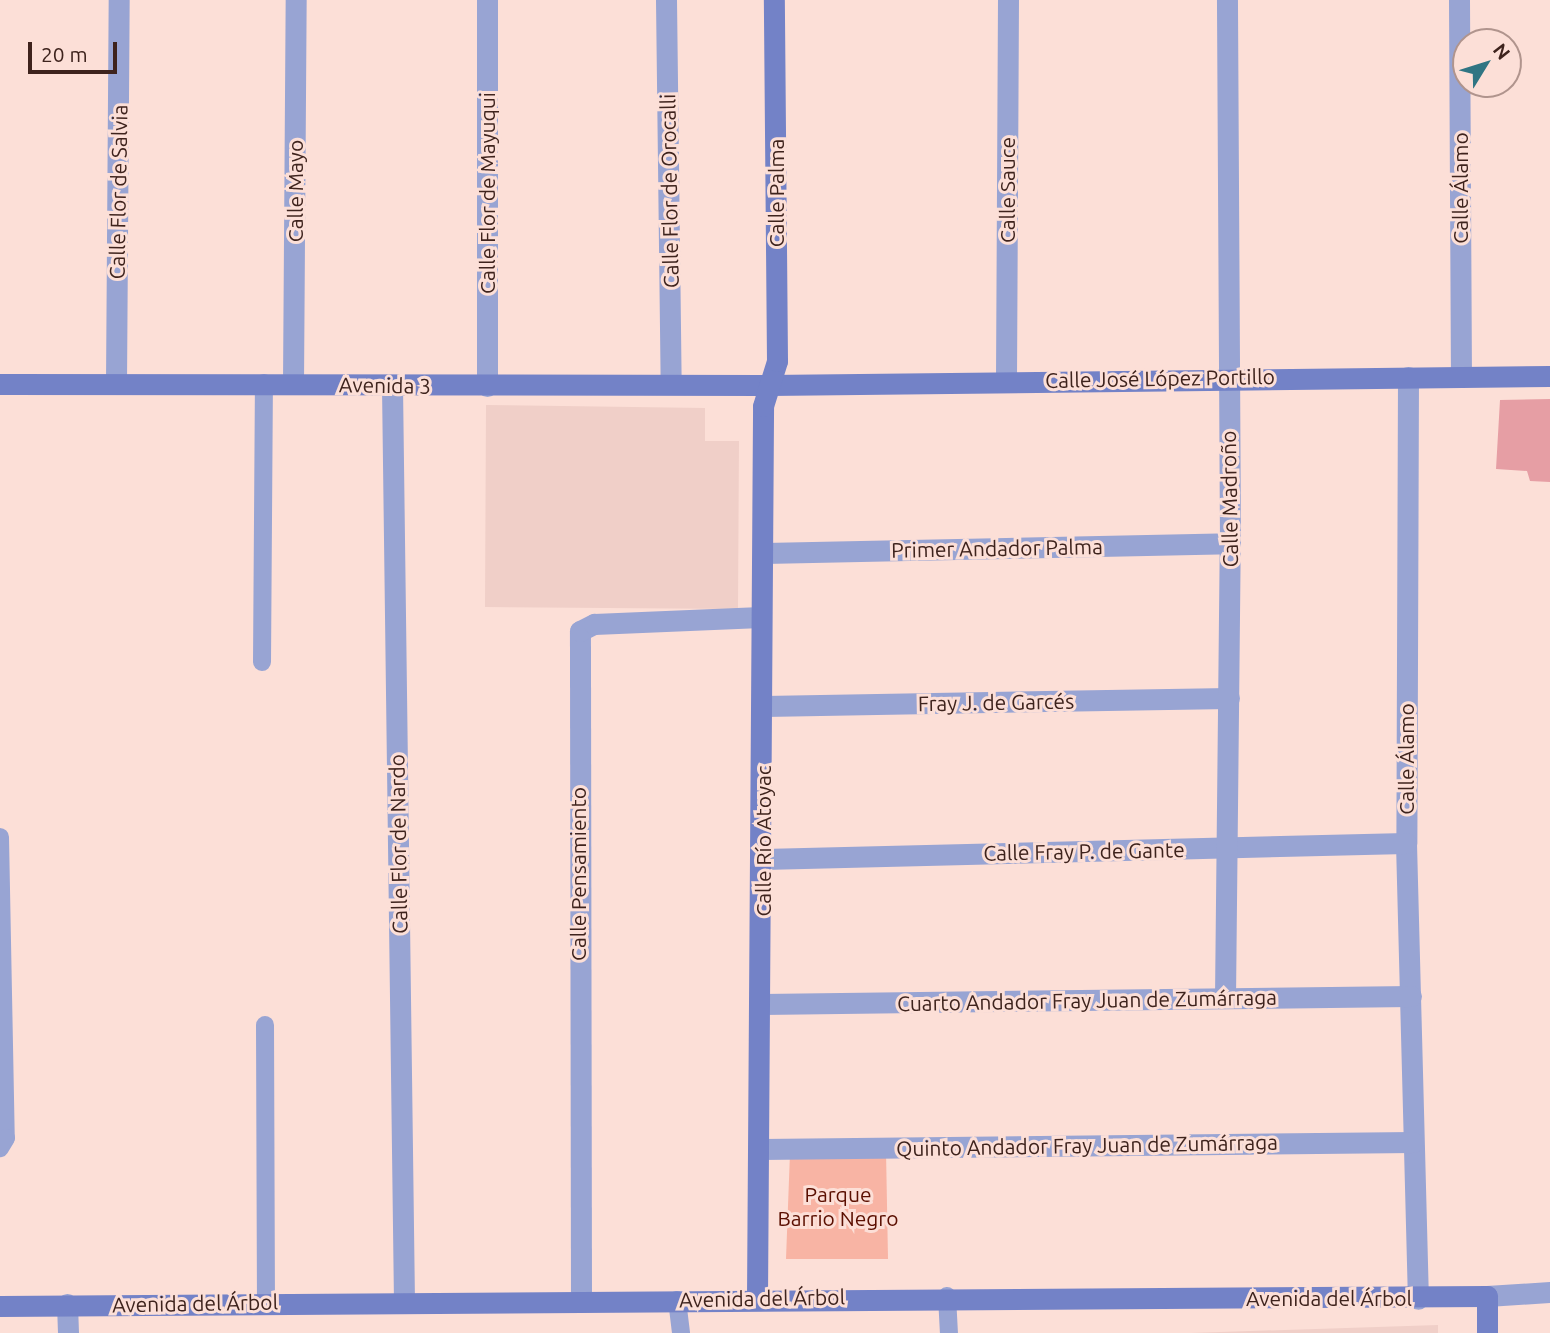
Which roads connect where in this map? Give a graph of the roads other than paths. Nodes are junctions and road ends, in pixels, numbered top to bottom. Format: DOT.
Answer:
graph roads {
  1 [pos="120,0"];
  2 [pos="296,0"];
  3 [pos="487,0"];
  4 [pos="666,0"];
  5 [pos="774,0"];
  6 [pos="1008,0"];
  7 [pos="1227,0"];
  8 [pos="1459,0"];
  9 [pos="1227,376"];
  10 [pos="1461,376"];
  11 [pos="1550,376"];
  12 [pos="1408,377"];
  13 [pos="1006,380"];
  14 [pos="671,382"];
  15 [pos="264,383"];
  16 [pos="293,383"];
  17 [pos="0,384"];
  18 [pos="116,384"];
  19 [pos="769,385"];
  20 [pos="392,386"];
  21 [pos="487,386"];
  22 [pos="1230,543"];
  23 [pos="764,554"];
  24 [pos="761,617"];
  25 [pos="262,662"];
  26 [pos="1229,698"];
  27 [pos="764,706"];
  28 [pos="0,837"];
  29 [pos="1406,843"];
  30 [pos="1225,848"];
  31 [pos="763,859"];
  32 [pos="1411,996"];
  33 [pos="1225,998"];
  34 [pos="762,1003"];
  35 [pos="265,1025"];
  36 [pos="1413,1142"];
  37 [pos="0,1148"];
  38 [pos="760,1149"];
  39 [pos="1550,1292"];
  40 [pos="947,1296"];
  41 [pos="1487,1296"];
  42 [pos="757,1298"];
  43 [pos="1418,1299"];
  44 [pos="677,1300"];
  45 [pos="266,1301"];
  46 [pos="581,1301"];
  47 [pos="404,1302"];
  48 [pos="67,1304"];
  49 [pos="0,1306"];
  50 [pos="68,1333"];
  51 [pos="681,1333"];
  52 [pos="949,1333"];
  53 [pos="1488,1333"];
  1 -- 18 [label="street, Calle Flor de Salvia"];
  2 -- 16 [label="street, Calle Mayo"];
  3 -- 21 [label="street, Calle Flor de Mayuqui"];
  4 -- 14 [label="street, Calle Flor de Orocalli"];
  5 -- 19 [label="street, Calle Palma"];
  6 -- 13 [label="street, Calle Sauce"];
  7 -- 9 [label="street, Calle Madroño"];
  8 -- 10 [label="street, Calle Álamo"];
  9 -- 12 [label="street, Calle José López Portillo"];
  9 -- 13 [label="street, Calle José López Portillo"];
  9 -- 22 [label="street, Calle Madroño"];
  10 -- 11 [label="street, Calle José López Portillo"];
  10 -- 12 [label="street, Calle José López Portillo"];
  12 -- 29 [label="street, Calle Álamo"];
  13 -- 19 [label="street, Calle José López Portillo"];
  14 -- 19 [label="street, Avenida 3"];
  14 -- 21 [label="street, Avenida 3"];
  15 -- 16 [label="street, Avenida 3"];
  15 -- 18 [label="street, Avenida 3"];
  15 -- 25 [label="lane"];
  16 -- 20 [label="street, Avenida 3"];
  17 -- 18 [label="street, Avenida 3"];
  19 -- 23 [label="street, Calle Río Atoyac"];
  20 -- 21 [label="street, Avenida 3"];
  20 -- 47 [label="street, Calle Flor de Nardo"];
  22 -- 23 [label="street, Primer Andador Palma"];
  22 -- 26 [label="street, Calle Madroño"];
  23 -- 24 [label="street, Calle Río Atoyac"];
  24 -- 27 [label="street, Calle Río Atoyac"];
  24 -- 46 [label="street, Calle Pensamiento"];
  26 -- 27 [label="street, Fray J. de Garcés"];
  26 -- 30 [label="street, Calle Madroño"];
  27 -- 31 [label="street, Calle Río Atoyac"];
  28 -- 37 [label="lane"];
  29 -- 30 [label="street, Calle Fray P. de Gante"];
  29 -- 32 [label="street, Calle Álamo"];
  30 -- 31 [label="street, Calle Fray P. de Gante"];
  30 -- 33 [label="street, Calle Madroño"];
  31 -- 34 [label="street, Calle Río Atoyac"];
  32 -- 33 [label="street, Cuarto Andador Fray Juan de Zumárraga"];
  32 -- 36 [label="street, Calle Álamo"];
  33 -- 34 [label="street, Cuarto Andador Fray Juan de Zumárraga"];
  34 -- 38 [label="street, Calle Río Atoyac"];
  35 -- 45 [label="lane"];
  36 -- 38 [label="street, Quinto Andador Fray Juan de Zumárraga"];
  36 -- 43 [label="street, Calle Álamo"];
  38 -- 42 [label="street, Calle Río Atoyac"];
  39 -- 41 [label="street"];
  40 -- 42 [label="street, Avenida del Árbol"];
  40 -- 43 [label="street, Avenida del Árbol"];
  40 -- 52 [label="lane"];
  41 -- 43 [label="street, Avenida del Árbol"];
  41 -- 53 [label="street"];
  42 -- 44 [label="street, Avenida del Árbol"];
  44 -- 46 [label="street, Avenida del Árbol"];
  44 -- 51 [label="lane"];
  45 -- 47 [label="street, Avenida del Árbol"];
  45 -- 48 [label="street, Avenida del Árbol"];
  46 -- 47 [label="street, Avenida del Árbol"];
  48 -- 49 [label="street, Avenida del Árbol"];
  48 -- 50 [label="street"];
}
